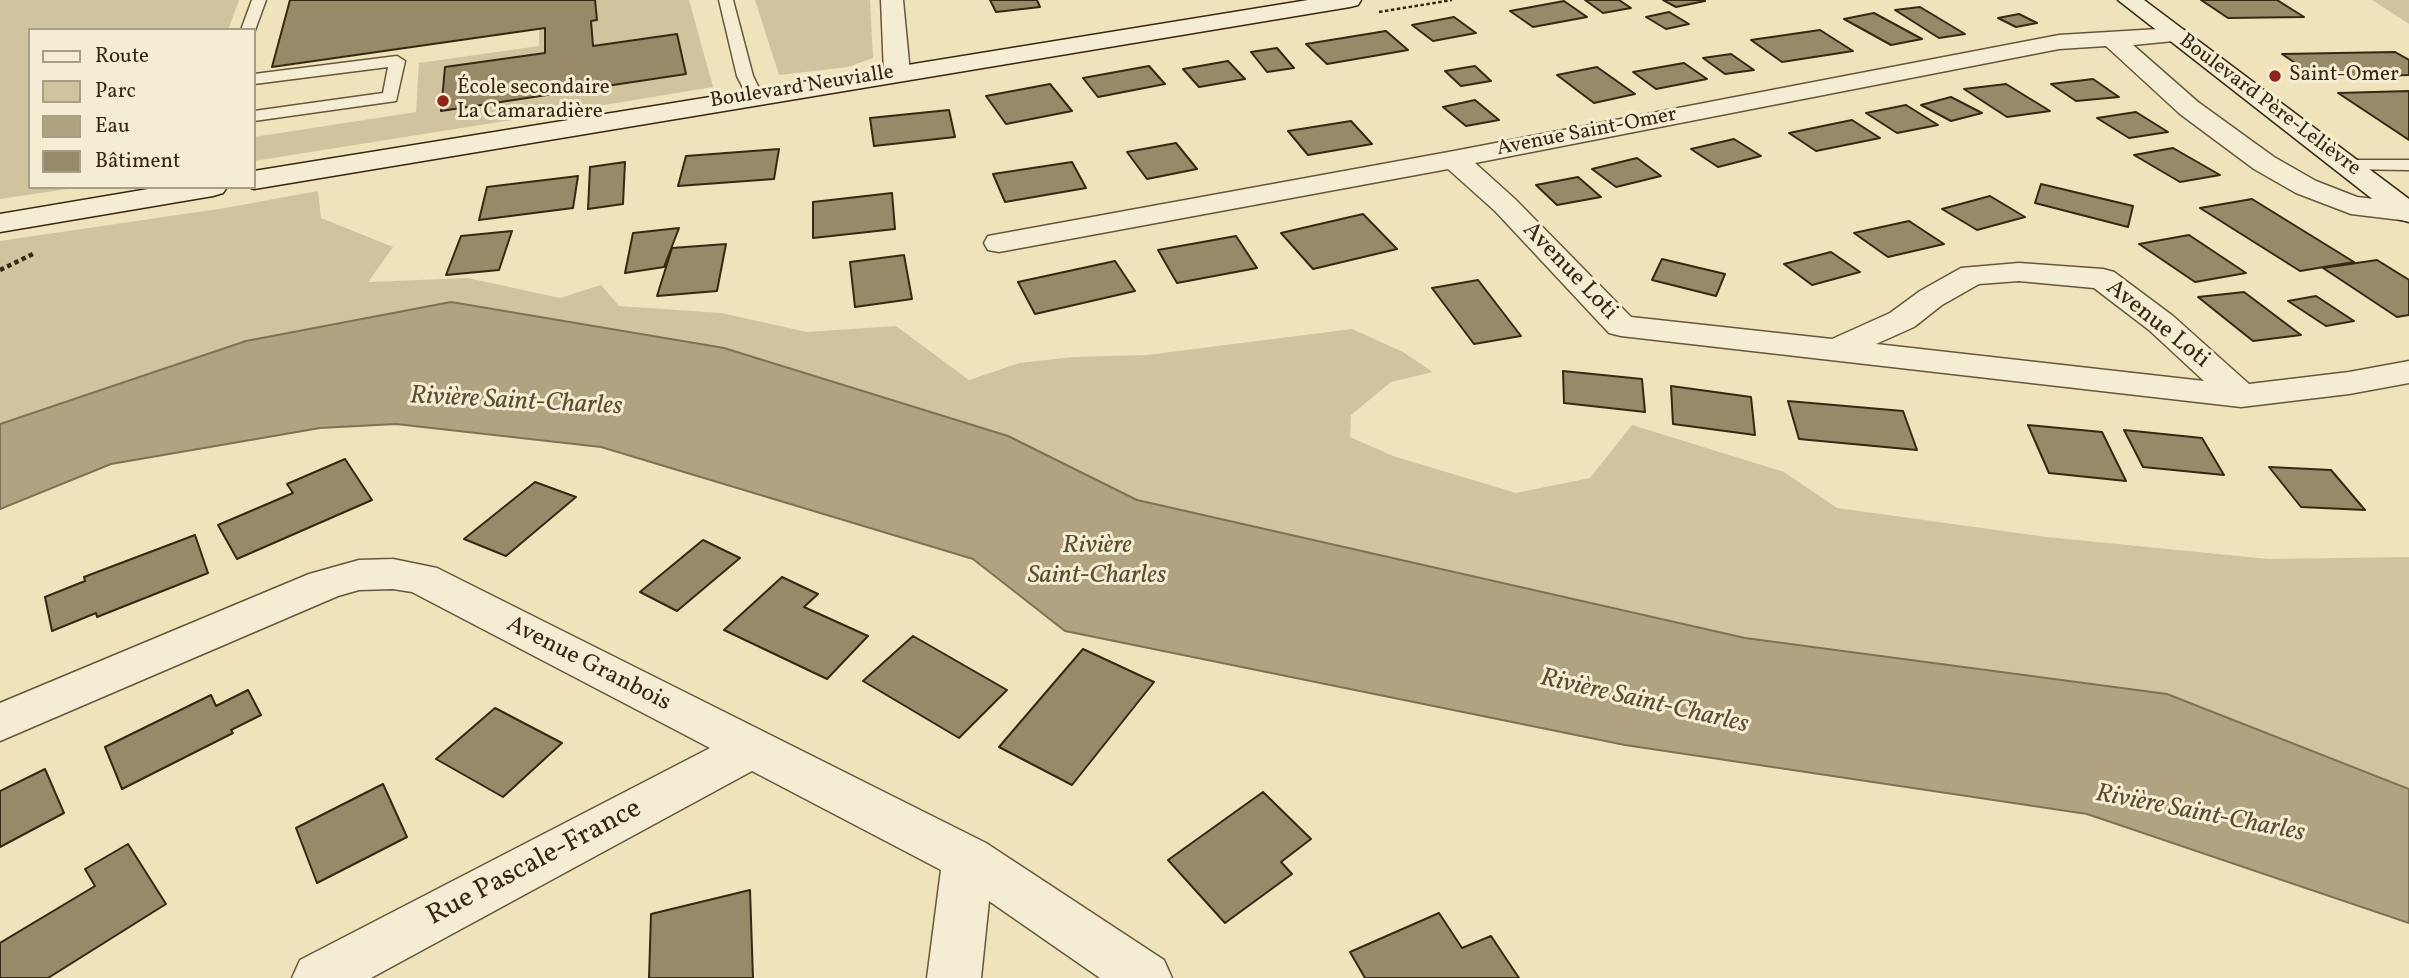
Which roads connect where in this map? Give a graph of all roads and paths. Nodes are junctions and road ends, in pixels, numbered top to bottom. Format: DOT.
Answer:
graph roads {
  1 [pos="259,0"];
  2 [pos="726,0"];
  3 [pos="892,0"];
  4 [pos="1350,0"];
  5 [pos="2129,0"];
  6 [pos="251,28"];
  7 [pos="2175,35"];
  8 [pos="2113,40"];
  9 [pos="897,73"];
  10 [pos="256,79"];
  11 [pos="755,96"];
  12 [pos="256,116"];
  13 [pos="1454,159"];
  14 [pos="2347,165"];
  15 [pos="2409,165"];
  16 [pos="256,180"];
  17 [pos="196,189"];
  18 [pos="2408,212"];
  19 [pos="0,223"];
  20 [pos="999,243"];
  21 [pos="1832,351"];
  22 [pos="2409,372"];
  23 [pos="2241,396"];
  24 [pos="0,723"];
  25 [pos="751,750"];
  26 [pos="968,859"];
  27 [pos="319,978"];
  28 [pos="954,978"];
  29 [pos="1145,978"];
  1 -- 6 [label="lane"];
  2 -- 11 [label="lane"];
  3 -- 9 [label="street"];
  4 -- 9 [label="street, Boulevard Neuvialle"];
  5 -- 7 [label="street, Boulevard Père-Lelièvre"];
  7 -- 8 [label="street, Avenue Saint-Omer"];
  7 -- 14 [label="street, Boulevard Père-Lelièvre"];
  8 -- 13 [label="street, Avenue Saint-Omer"];
  8 -- 18 [label="street"];
  9 -- 11 [label="street, Boulevard Neuvialle"];
  10 -- 12 [label="lane"];
  11 -- 16 [label="street, Boulevard Neuvialle"];
  13 -- 20 [label="street, Avenue Saint-Omer"];
  13 -- 21 [label="street, Avenue Loti"];
  14 -- 15 [label="lane"];
  14 -- 18 [label="street, Boulevard Père-Lelièvre"];
  17 -- 19 [label="street"];
  21 -- 23 [label="street, Avenue Loti"];
  21 -- 23 [label="street, Avenue Loti"];
  22 -- 23 [label="street, Avenue Loti"];
  24 -- 25 [label="street, Avenue Granbois"];
  25 -- 26 [label="street, Avenue Granbois"];
  25 -- 27 [label="street, Rue Pascale-France"];
  26 -- 28 [label="street"];
  26 -- 29 [label="street, Avenue Granbois"];
}
